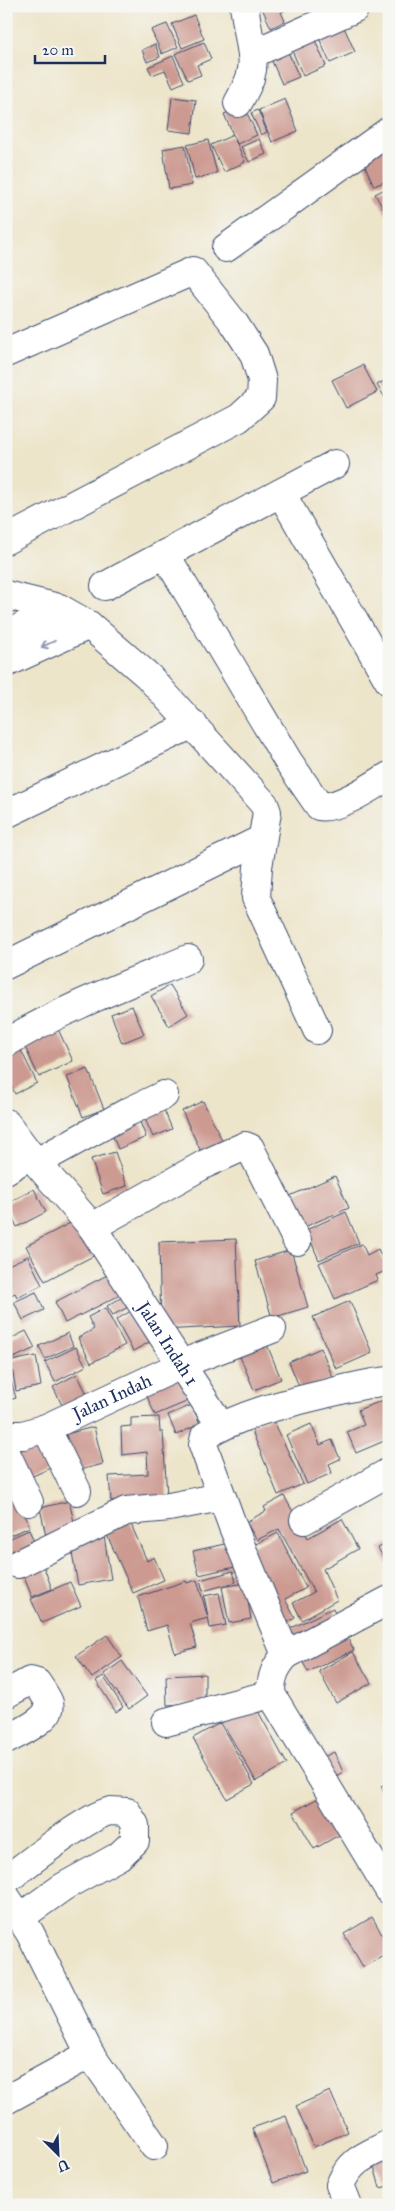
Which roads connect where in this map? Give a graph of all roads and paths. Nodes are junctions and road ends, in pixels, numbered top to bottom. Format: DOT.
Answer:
graph roads {
  1 [pos="244,6"];
  2 [pos="355,8"];
  3 [pos="252,54"];
  4 [pos="238,102"];
  5 [pos="389,130"];
  6 [pos="226,248"];
  7 [pos="6,353"];
  8 [pos="335,464"];
  9 [pos="281,493"];
  10 [pos="6,540"];
  11 [pos="165,554"];
  12 [pos="105,586"];
  13 [pos="6,595"];
  14 [pos="59,608"];
  15 [pos="89,625"];
  16 [pos="6,635"];
  17 [pos="6,663"];
  18 [pos="389,681"];
  19 [pos="193,724"];
  20 [pos="389,776"];
  21 [pos="6,814"];
  22 [pos="262,839"];
  23 [pos="188,959"];
  24 [pos="6,965"];
  25 [pos="317,1030"];
  26 [pos="6,1043"];
  27 [pos="164,1095"];
  28 [pos="6,1123"];
  29 [pos="34,1159"];
  30 [pos="6,1170"];
  31 [pos="92,1227"];
  32 [pos="298,1241"];
  33 [pos="272,1330"];
  34 [pos="180,1365"];
  35 [pos="389,1381"];
  36 [pos="221,1426"];
  37 [pos="46,1428"];
  38 [pos="6,1435"];
  39 [pos="6,1453"];
  40 [pos="389,1472"];
  41 [pos="77,1491"];
  42 [pos="221,1497"];
  43 [pos="30,1502"];
  44 [pos="304,1520"];
  45 [pos="18,1564"];
  46 [pos="389,1600"];
  47 [pos="286,1655"];
  48 [pos="6,1694"];
  49 [pos="271,1694"];
  50 [pos="166,1722"];
  51 [pos="6,1740"];
  52 [pos="6,1880"];
  53 [pos="389,1890"];
  54 [pos="13,1907"];
  55 [pos="90,2054"];
  56 [pos="6,2100"];
  57 [pos="389,2144"];
  58 [pos="154,2146"];
  59 [pos="348,2205"];
  1 -- 3 [label="street"];
  2 -- 3 [label="street"];
  3 -- 4 [label="street"];
  5 -- 6 [label="street"];
  7 -- 10 [label="street"];
  8 -- 9 [label="street"];
  9 -- 11 [label="street"];
  9 -- 18 [label="street"];
  11 -- 12 [label="street"];
  11 -- 20 [label="street"];
  13 -- 14 [label="street"];
  14 -- 15 [label="street"];
  14 -- 16 [label="street"];
  15 -- 17 [label="street, one-way"];
  15 -- 19 [label="street"];
  19 -- 21 [label="street"];
  19 -- 22 [label="street"];
  22 -- 24 [label="street"];
  22 -- 25 [label="street"];
  23 -- 26 [label="street"];
  27 -- 29 [label="street"];
  28 -- 29 [label="street, Jalan Indah 1"];
  29 -- 30 [label="street"];
  29 -- 31 [label="street, Jalan Indah 1"];
  31 -- 32 [label="street"];
  31 -- 34 [label="street, Jalan Indah 1"];
  33 -- 34 [label="street, Jalan Indah"];
  34 -- 36 [label="street, Jalan Indah 1"];
  34 -- 37 [label="street, Jalan Indah"];
  35 -- 36 [label="street"];
  36 -- 42 [label="street"];
  37 -- 38 [label="street, Jalan Indah"];
  37 -- 41 [label="street"];
  39 -- 43 [label="street"];
  40 -- 44 [label="street"];
  42 -- 45 [label="street"];
  42 -- 47 [label="street"];
  46 -- 47 [label="street"];
  47 -- 49 [label="street"];
  48 -- 51 [label="street"];
  49 -- 50 [label="street"];
  49 -- 53 [label="street"];
  52 -- 54 [label="street"];
  54 -- 55 [label="street"];
  55 -- 56 [label="street"];
  55 -- 58 [label="street"];
  57 -- 59 [label="street"];
}
